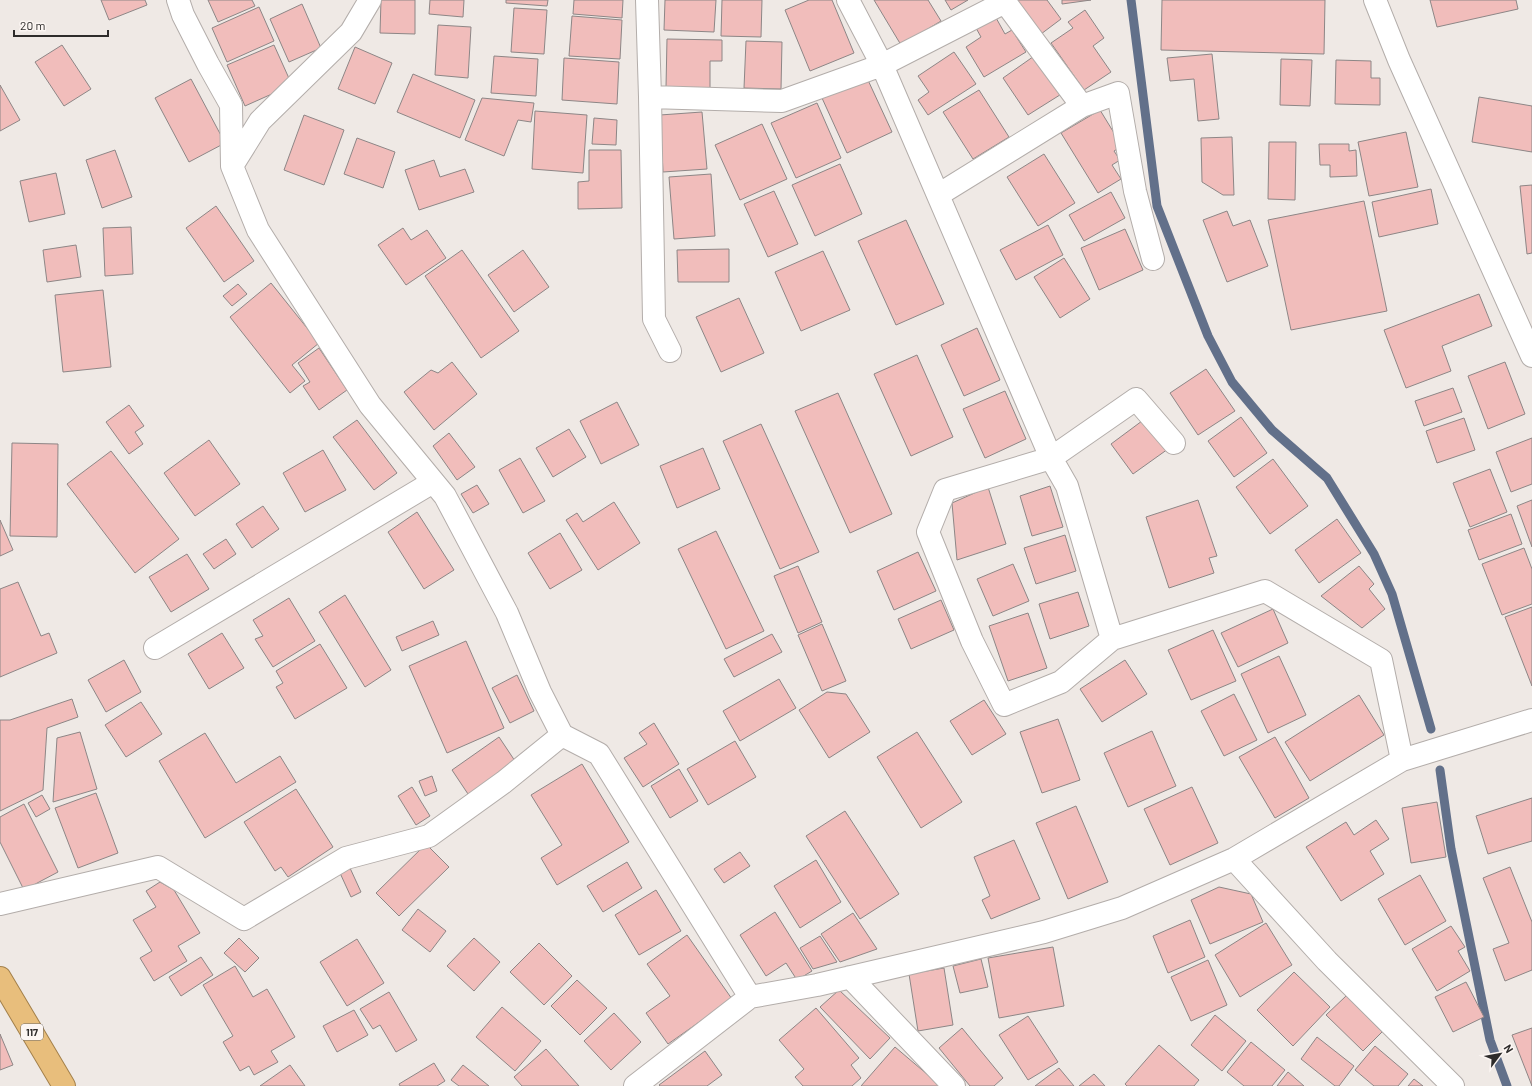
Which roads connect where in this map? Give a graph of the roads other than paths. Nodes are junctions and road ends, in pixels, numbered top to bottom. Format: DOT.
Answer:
graph roads {
  1 [pos="178,0"];
  2 [pos="370,0"];
  3 [pos="647,0"];
  4 [pos="848,0"];
  5 [pos="1375,0"];
  6 [pos="882,65"];
  7 [pos="650,97"];
  8 [pos="1082,106"];
  9 [pos="232,166"];
  10 [pos="938,195"];
  11 [pos="1153,258"];
  12 [pos="670,351"];
  13 [pos="1532,356"];
  14 [pos="1174,443"];
  15 [pos="1052,458"];
  16 [pos="433,482"];
  17 [pos="1112,639"];
  18 [pos="155,648"];
  19 [pos="1532,720"];
  20 [pos="562,735"];
  21 [pos="1402,760"];
  22 [pos="1234,859"];
  23 [pos="0,904"];
  24 [pos="850,977"];
  25 [pos="0,978"];
  26 [pos="750,997"];
  27 [pos="64,1086"];
  28 [pos="635,1086"];
  29 [pos="954,1086"];
  30 [pos="1453,1086"];
  1 -- 9 [label="street"];
  2 -- 9 [label="street"];
  3 -- 7 [label="street"];
  4 -- 6 [label="street"];
  5 -- 13 [label="street"];
  6 -- 7 [label="street"];
  6 -- 8 [label="street"];
  6 -- 10 [label="street"];
  7 -- 12 [label="street"];
  8 -- 10 [label="street"];
  8 -- 11 [label="street"];
  9 -- 16 [label="street"];
  10 -- 15 [label="street"];
  14 -- 15 [label="street"];
  15 -- 17 [label="street"];
  15 -- 17 [label="street"];
  16 -- 18 [label="street"];
  16 -- 20 [label="street"];
  17 -- 21 [label="street"];
  19 -- 21 [label="street"];
  20 -- 23 [label="street"];
  20 -- 26 [label="street"];
  21 -- 22 [label="street"];
  22 -- 24 [label="street"];
  22 -- 30 [label="street"];
  24 -- 26 [label="street"];
  24 -- 29 [label="street"];
  25 -- 27 [label="highway, 117"];
  26 -- 28 [label="street"];
}
